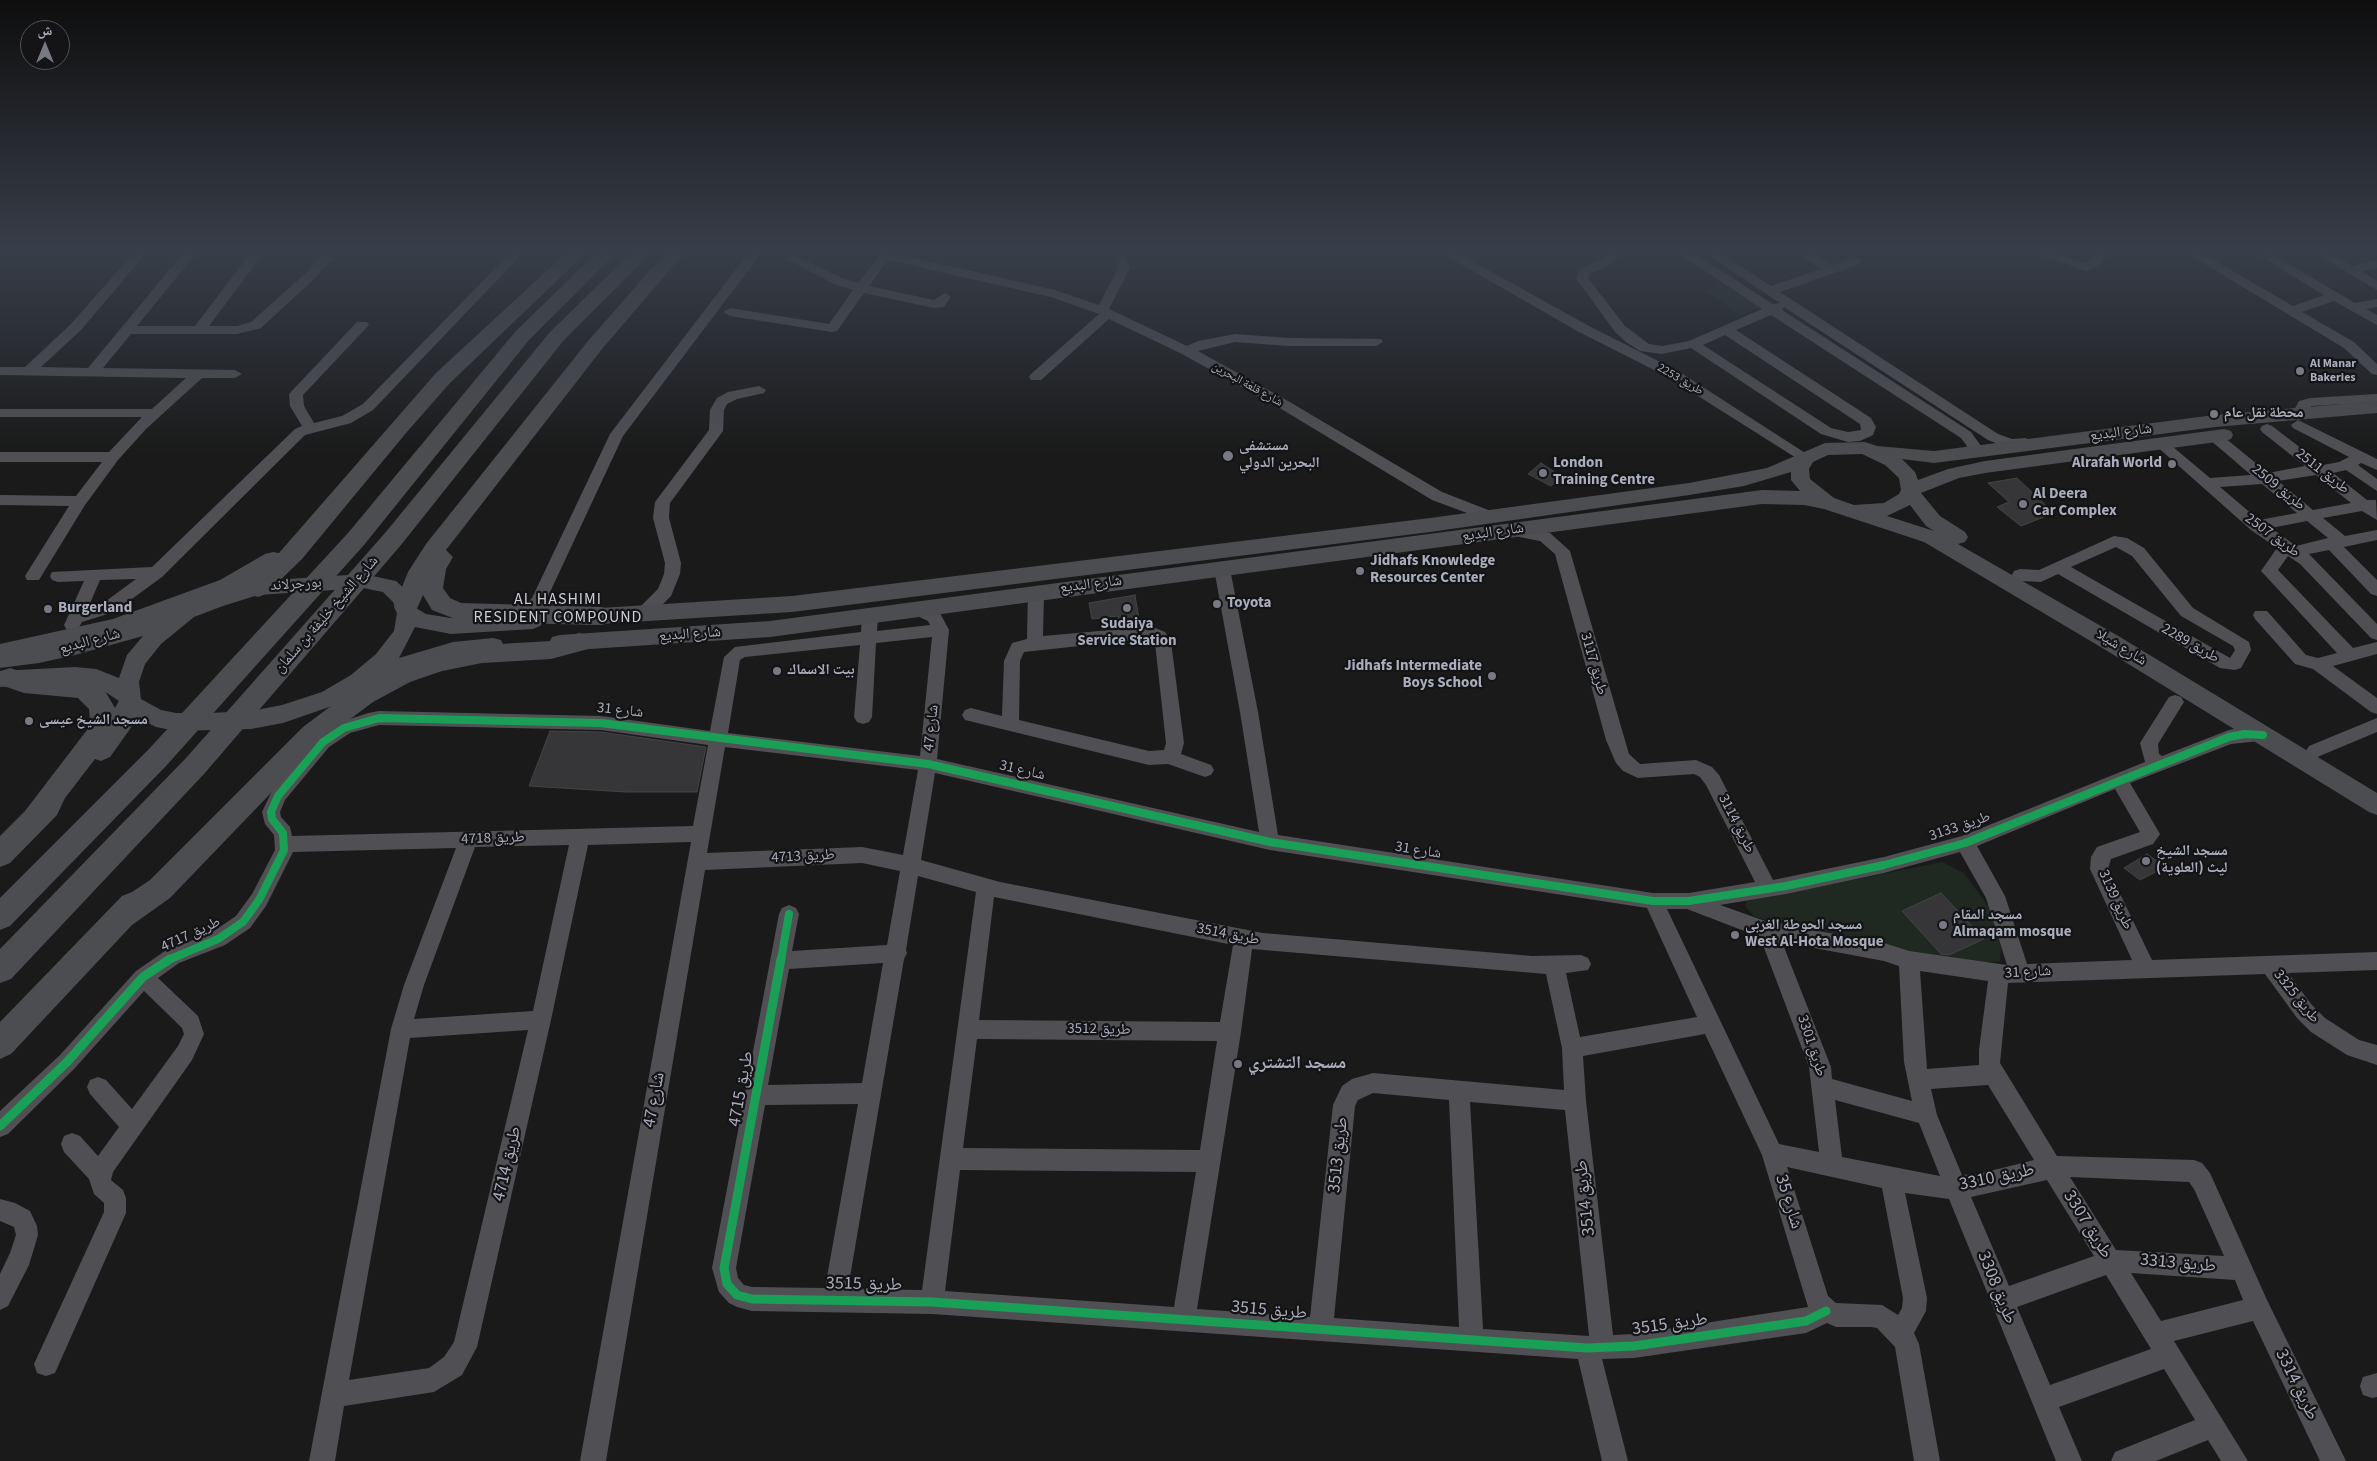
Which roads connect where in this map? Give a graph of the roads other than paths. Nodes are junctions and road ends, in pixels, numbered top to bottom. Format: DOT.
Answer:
graph roads {
  1 [pos="83,319"];
  2 [pos="136,319"];
  3 [pos="207,319"];
  4 [pos="262,319"];
  5 [pos="453,319"];
  6 [pos="504,319"];
  7 [pos="539,319"];
  8 [pos="574,319"];
  9 [pos="618,319"];
  10 [pos="705,319"];
  11 [pos="777,319"];
  12 [pos="838,319"];
  13 [pos="1097,319"];
  14 [pos="1120,319"];
  15 [pos="1576,319"];
  16 [pos="1613,319"];
  17 [pos="1753,319"];
  18 [pos="1784,319"];
  19 [pos="1811,319"];
  20 [pos="2305,319"];
  21 [pos="362,325"];
  22 [pos="127,330"];
  23 [pos="198,331"];
  24 [pos="1728,331"];
  25 [pos="1376,342"];
  26 [pos="1694,344"];
  27 [pos="1187,351"];
  28 [pos="1640,352"];
  29 [pos="30,370"];
  30 [pos="0,371"];
  31 [pos="93,371"];
  32 [pos="2377,371"];
  33 [pos="198,373"];
  34 [pos="235,374"];
  35 [pos="1036,377"];
  36 [pos="759,390"];
  37 [pos="2377,398"];
  38 [pos="2377,407"];
  39 [pos="155,412"];
  40 [pos="0,413"];
  41 [pos="2377,418"];
  42 [pos="2299,419"];
  43 [pos="310,428"];
  44 [pos="2267,429"];
  45 [pos="2214,436"];
  46 [pos="2050,442"];
  47 [pos="2161,444"];
  48 [pos="1865,448"];
  49 [pos="1972,453"];
  50 [pos="113,456"];
  51 [pos="0,457"];
  52 [pos="1806,458"];
  53 [pos="2354,460"];
  54 [pos="2377,465"];
  55 [pos="2320,470"];
  56 [pos="2266,478"];
  57 [pos="2207,483"];
  58 [pos="2377,486"];
  59 [pos="1910,492"];
  60 [pos="1438,496"];
  61 [pos="340,497"];
  62 [pos="475,498"];
  63 [pos="0,500"];
  64 [pos="80,501"];
  65 [pos="1736,502"];
  66 [pos="1827,503"];
  67 [pos="2373,508"];
  68 [pos="1855,511"];
  69 [pos="2312,515"];
  70 [pos="1491,517"];
  71 [pos="1576,521"];
  72 [pos="1430,525"];
  73 [pos="2256,526"];
  74 [pos="1508,531"];
  75 [pos="2376,535"];
  76 [pos="2336,542"];
  77 [pos="2289,550"];
  78 [pos="1562,551"];
  79 [pos="2058,568"];
  80 [pos="1222,569"];
  81 [pos="156,573"];
  82 [pos="95,575"];
  83 [pos="33,576"];
  84 [pos="58,576"];
  85 [pos="669,585"];
  86 [pos="2038,586"];
  87 [pos="258,588"];
  88 [pos="2377,590"];
  89 [pos="1036,592"];
  90 [pos="534,609"];
  91 [pos="407,610"];
  92 [pos="919,610"];
  93 [pos="682,612"];
  94 [pos="643,614"];
  95 [pos="2261,615"];
  96 [pos="602,616"];
  97 [pos="870,616"];
  98 [pos="179,618"];
  99 [pos="80,625"];
  100 [pos="942,630"];
  101 [pos="2377,634"];
  102 [pos="869,637"];
  103 [pos="770,639"];
  104 [pos="579,642"];
  105 [pos="1034,643"];
  106 [pos="2377,648"];
  107 [pos="0,653"];
  108 [pos="2349,655"];
  109 [pos="2318,664"];
  110 [pos="3,672"];
  111 [pos="359,681"];
  112 [pos="330,698"];
  113 [pos="129,699"];
  114 [pos="2175,702"];
  115 [pos="2377,707"];
  116 [pos="2220,710"];
  117 [pos="971,715"];
  118 [pos="863,717"];
  119 [pos="1010,725"];
  120 [pos="2377,725"];
  121 [pos="2263,735"];
  122 [pos="2229,737"];
  123 [pos="718,739"];
  124 [pos="2315,751"];
  125 [pos="1168,757"];
  126 [pos="928,764"];
  127 [pos="2160,764"];
  128 [pos="1696,767"];
  129 [pos="1205,770"];
  130 [pos="2119,781"];
  131 [pos="2377,788"];
  132 [pos="2377,805"];
  133 [pos="35,819"];
  134 [pos="701,834"];
  135 [pos="580,836"];
  136 [pos="469,839"];
  137 [pos="1270,842"];
  138 [pos="1965,843"];
  139 [pos="285,844"];
  140 [pos="0,855"];
  141 [pos="696,862"];
  142 [pos="909,866"];
  143 [pos="986,887"];
  144 [pos="1768,888"];
  145 [pos="1653,901"];
  146 [pos="1689,901"];
  147 [pos="788,914"];
  148 [pos="0,918"];
  149 [pos="120,918"];
  150 [pos="1768,931"];
  151 [pos="1244,938"];
  152 [pos="896,953"];
  153 [pos="1909,960"];
  154 [pos="780,961"];
  155 [pos="2377,961"];
  156 [pos="1581,964"];
  157 [pos="2270,964"];
  158 [pos="1554,966"];
  159 [pos="2146,968"];
  160 [pos="0,970"];
  161 [pos="2009,974"];
  162 [pos="143,977"];
  163 [pos="541,1020"];
  164 [pos="1710,1024"];
  165 [pos="402,1029"];
  166 [pos="967,1029"];
  167 [pos="1231,1032"];
  168 [pos="0,1044"];
  169 [pos="1572,1048"];
  170 [pos="2374,1058"];
  171 [pos="1993,1074"];
  172 [pos="1918,1080"];
  173 [pos="98,1087"];
  174 [pos="1823,1087"];
  175 [pos="1459,1090"];
  176 [pos="872,1093"];
  177 [pos="756,1094"];
  178 [pos="1575,1100"];
  179 [pos="1926,1115"];
  180 [pos="0,1126"];
  181 [pos="132,1126"];
  182 [pos="72,1144"];
  183 [pos="1772,1153"];
  184 [pos="950,1159"];
  185 [pos="1210,1161"];
  186 [pos="1832,1166"];
  187 [pos="2050,1167"];
  188 [pos="2194,1171"];
  189 [pos="100,1174"];
  190 [pos="1891,1179"];
  191 [pos="1956,1188"];
  192 [pos="0,1210"];
  193 [pos="2110,1262"];
  194 [pos="724,1268"];
  195 [pos="2242,1269"];
  196 [pos="0,1298"];
  197 [pos="835,1300"];
  198 [pos="2001,1301"];
  199 [pos="932,1302"];
  200 [pos="2259,1308"];
  201 [pos="1826,1311"];
  202 [pos="1184,1319"];
  203 [pos="1321,1330"];
  204 [pos="1901,1333"];
  205 [pos="2155,1334"];
  206 [pos="1472,1340"];
  207 [pos="1594,1348"];
  208 [pos="2169,1355"];
  209 [pos="46,1364"];
  210 [pos="334,1395"];
  211 [pos="2043,1400"];
  212 [pos="2214,1426"];
  213 [pos="322,1461"];
  214 [pos="593,1461"];
  215 [pos="1615,1461"];
  216 [pos="1927,1461"];
  217 [pos="2069,1461"];
  218 [pos="2124,1461"];
  219 [pos="2235,1461"];
  220 [pos="2333,1461"];
  1 -- 29 [label="street"];
  2 -- 22 [label="street"];
  3 -- 23 [label="street"];
  4 -- 23 [label="street"];
  5 -- 43 [label="street"];
  6 -- 61 [label="highway"];
  7 -- 148 [label="highway, شارع الشيخ خليفة بن سلمان"];
  8 -- 160 [label="highway, شارع الشيخ خليفة بن سلمان"];
  9 -- 62 [label="highway"];
  10 -- 90 [label="street"];
  11 -- 12 [label="street"];
  13 -- 35 [label="street"];
  14 -- 27 [label="street, شارع قلعة البحرين"];
  15 -- 28 [label="street, طريق 2253"];
  16 -- 28 [label="street, طريق 2253"];
  17 -- 24 [label="street, طريق 2253"];
  18 -- 49 [label="street"];
  19 -- 46 [label="street"];
  20 -- 32 [label="street"];
  21 -- 43 [label="street"];
  22 -- 23 [label="street"];
  22 -- 31 [label="street"];
  24 -- 26 [label="street, طريق 2253"];
  24 -- 26 [label="street"];
  25 -- 27 [label="street"];
  26 -- 28 [label="street, طريق 2253"];
  27 -- 60 [label="street, شارع قلعة البحرين"];
  28 -- 52 [label="street, طريق 2253"];
  29 -- 30 [label="street"];
  29 -- 31 [label="street"];
  31 -- 33 [label="street"];
  33 -- 34 [label="street"];
  33 -- 39 [label="street"];
  36 -- 85 [label="street"];
  37 -- 42 [label="street"];
  38 -- 42 [label="main road, شارع البديع"];
  39 -- 40 [label="street"];
  39 -- 50 [label="street"];
  41 -- 42 [label="main road, شارع البديع"];
  42 -- 44 [label="main road, شارع البديع"];
  42 -- 46 [label="main road, شارع البديع"];
  42 -- 53 [label="street"];
  43 -- 81 [label="street"];
  44 -- 45 [label="main road, شارع البديع"];
  44 -- 55 [label="street, طريق 2511"];
  45 -- 47 [label="main road, شارع البديع"];
  45 -- 56 [label="street, طريق 2509"];
  46 -- 49 [label="main road, شارع البديع"];
  47 -- 57 [label="street, طريق 2507"];
  47 -- 59 [label="main road, شارع البديع"];
  48 -- 49 [label="main road, شارع البديع"];
  48 -- 52 [label="main road, شارع البديع"];
  48 -- 59 [label="main road, شارع شيلا"];
  50 -- 51 [label="street"];
  50 -- 64 [label="street"];
  52 -- 66 [label="main road"];
  52 -- 70 [label="main road, شارع البديع"];
  53 -- 54 [label="street"];
  53 -- 55 [label="street"];
  53 -- 58 [label="street"];
  55 -- 56 [label="street"];
  55 -- 67 [label="street, طريق 2511"];
  56 -- 57 [label="street"];
  56 -- 69 [label="street, طريق 2509"];
  57 -- 73 [label="street, طريق 2507"];
  59 -- 68 [label="main road, شارع البديع"];
  59 -- 86 [label="main road, شارع شيلا"];
  60 -- 70 [label="street, شارع قلعة البحرين"];
  60 -- 72 [label="street"];
  61 -- 87 [label="highway"];
  61 -- 99 [label="highway"];
  62 -- 90 [label="highway"];
  62 -- 91 [label="highway"];
  63 -- 64 [label="street"];
  64 -- 83 [label="street"];
  65 -- 66 [label="main road, شارع البديع"];
  65 -- 71 [label="main road, شارع البديع"];
  65 -- 86 [label="main road"];
  66 -- 68 [label="main road, شارع شيلا"];
  67 -- 69 [label="street"];
  68 -- 86 [label="main road, شارع شيلا"];
  69 -- 73 [label="street"];
  69 -- 76 [label="street, طريق 2509"];
  70 -- 72 [label="main road, شارع البديع"];
  71 -- 74 [label="main road, شارع البديع"];
  71 -- 78 [label="street"];
  72 -- 93 [label="main road, شارع البديع"];
  73 -- 77 [label="street, طريق 2507"];
  74 -- 78 [label="street"];
  74 -- 80 [label="main road, شارع البديع"];
  75 -- 76 [label="street"];
  76 -- 77 [label="street"];
  76 -- 88 [label="street, طريق 2509"];
  77 -- 101 [label="street, طريق 2507"];
  77 -- 108 [label="street"];
  78 -- 128 [label="street, طريق 3117"];
  79 -- 79 [label="street, طريق 2289"];
  79 -- 86 [label="street, طريق 2289"];
  80 -- 89 [label="main road, شارع البديع"];
  80 -- 137 [label="street"];
  81 -- 82 [label="street"];
  81 -- 99 [label="street"];
  82 -- 84 [label="street"];
  82 -- 99 [label="street"];
  85 -- 93 [label="street"];
  85 -- 94 [label="street"];
  86 -- 116 [label="main road, شارع شيلا"];
  86 -- 124 [label="main road, شارع شيلا"];
  87 -- 91 [label="main road, بورجرلاند"];
  87 -- 98 [label="main road, بورجرلاند"];
  89 -- 92 [label="main road, شارع البديع"];
  89 -- 105 [label="street"];
  90 -- 96 [label="highway"];
  91 -- 96 [label="main road, شارع البديع"];
  91 -- 111 [label="main road"];
  92 -- 97 [label="main road, شارع البديع"];
  92 -- 100 [label="street"];
  93 -- 94 [label="main road, شارع البديع"];
  94 -- 96 [label="main road, شارع البديع"];
  95 -- 109 [label="street"];
  97 -- 102 [label="street"];
  97 -- 103 [label="main road, شارع البديع"];
  98 -- 110 [label="main road, شارع البديع"];
  98 -- 113 [label="main road, بورجرلاند"];
  99 -- 107 [label="highway"];
  100 -- 102 [label="street, شارع 47"];
  100 -- 126 [label="street, شارع 47"];
  102 -- 103 [label="street, شارع 47"];
  102 -- 118 [label="street"];
  103 -- 104 [label="main road, شارع البديع"];
  103 -- 123 [label="street, شارع 47"];
  104 -- 111 [label="main road, شارع البديع"];
  104 -- 149 [label="highway"];
  105 -- 119 [label="street"];
  105 -- 125 [label="street"];
  106 -- 108 [label="street"];
  108 -- 109 [label="street"];
  109 -- 115 [label="street"];
  110 -- 113 [label="main road, شارع البديع"];
  110 -- 133 [label="highway"];
  111 -- 112 [label="main road"];
  112 -- 113 [label="main road"];
  112 -- 149 [label="highway"];
  113 -- 133 [label="highway"];
  114 -- 127 [label="street"];
  116 -- 121 [label="main road, شارع شيلا"];
  116 -- 122 [label="street"];
  117 -- 119 [label="street"];
  119 -- 125 [label="street"];
  120 -- 124 [label="street"];
  121 -- 122 [label="street, طريق 3133"];
  121 -- 132 [label="main road, شارع شيلا"];
  122 -- 127 [label="street, طريق 3133"];
  123 -- 126 [label="street, شارع 31"];
  123 -- 134 [label="street, شارع 47"];
  123 -- 139 [label="street, شارع 31"];
  124 -- 131 [label="main road, شارع شيلا"];
  125 -- 129 [label="street"];
  126 -- 137 [label="street, شارع 31"];
  126 -- 142 [label="street, شارع 47"];
  127 -- 130 [label="street, طريق 3133"];
  128 -- 144 [label="street, طريق 3114"];
  130 -- 138 [label="street, طريق 3133"];
  130 -- 159 [label="street, طريق 3139"];
  133 -- 140 [label="highway"];
  134 -- 135 [label="street, طريق 4718"];
  134 -- 141 [label="street, شارع 47"];
  135 -- 136 [label="street, طريق 4718"];
  135 -- 163 [label="street, طريق 4714"];
  136 -- 139 [label="street, طريق 4718"];
  136 -- 165 [label="street"];
  137 -- 145 [label="street, شارع 31"];
  138 -- 144 [label="street, طريق 3133"];
  138 -- 161 [label="street, طريق 3133"];
  139 -- 162 [label="street, طريق 4717"];
  141 -- 142 [label="street, طريق 4713"];
  141 -- 214 [label="street, شارع 47"];
  142 -- 143 [label="street, طريق 3514"];
  142 -- 152 [label="street, شارع 47"];
  143 -- 151 [label="street, طريق 3514"];
  143 -- 166 [label="street"];
  144 -- 146 [label="street, طريق 3133"];
  145 -- 146 [label="street, طريق 3133"];
  145 -- 164 [label="street, شارع 35"];
  146 -- 150 [label="street, شارع 31"];
  147 -- 154 [label="street, طريق 4715"];
  149 -- 168 [label="highway"];
  150 -- 153 [label="street, شارع 31"];
  150 -- 174 [label="street, طريق 3301"];
  151 -- 158 [label="street, طريق 3514"];
  151 -- 167 [label="street"];
  152 -- 154 [label="street"];
  152 -- 176 [label="street, شارع 47"];
  153 -- 161 [label="street, شارع 31"];
  153 -- 172 [label="street, طريق 3308"];
  154 -- 177 [label="street, طريق 4715"];
  155 -- 157 [label="street, شارع 31"];
  156 -- 158 [label="street, طريق 3514"];
  157 -- 159 [label="street, شارع 31"];
  157 -- 170 [label="street, طريق 3325"];
  158 -- 169 [label="street, طريق 3514"];
  159 -- 161 [label="street, شارع 31"];
  161 -- 171 [label="street, طريق 3307"];
  162 -- 180 [label="street, طريق 4717"];
  162 -- 181 [label="street"];
  163 -- 165 [label="street"];
  163 -- 210 [label="street, طريق 4714"];
  164 -- 169 [label="street"];
  164 -- 183 [label="street, شارع 35"];
  165 -- 210 [label="street"];
  166 -- 167 [label="street, طريق 3512"];
  166 -- 184 [label="street"];
  167 -- 185 [label="street"];
  169 -- 178 [label="street, طريق 3514"];
  171 -- 172 [label="street"];
  171 -- 187 [label="street, طريق 3307"];
  172 -- 179 [label="street, طريق 3308"];
  173 -- 181 [label="street"];
  174 -- 179 [label="street"];
  174 -- 186 [label="street, طريق 3301"];
  175 -- 178 [label="street, طريق 3513"];
  175 -- 203 [label="street, طريق 3513"];
  175 -- 206 [label="street"];
  176 -- 177 [label="street"];
  176 -- 197 [label="street, شارع 47"];
  177 -- 194 [label="street, طريق 4715"];
  178 -- 207 [label="street, طريق 3514"];
  179 -- 191 [label="street, طريق 3308"];
  181 -- 189 [label="street"];
  182 -- 189 [label="street"];
  183 -- 186 [label="street, طريق 3310"];
  183 -- 201 [label="street, شارع 35"];
  184 -- 185 [label="street"];
  184 -- 199 [label="street"];
  185 -- 202 [label="street"];
  186 -- 190 [label="street, طريق 3310"];
  187 -- 188 [label="street, طريق 3310"];
  187 -- 191 [label="street, طريق 3310"];
  187 -- 193 [label="street, طريق 3307"];
  188 -- 195 [label="street, طريق 3314"];
  189 -- 209 [label="street"];
  190 -- 191 [label="street, طريق 3310"];
  190 -- 204 [label="street"];
  191 -- 198 [label="street, طريق 3308"];
  192 -- 196 [label="street"];
  193 -- 195 [label="street, طريق 3313"];
  193 -- 198 [label="street, طريق 3313"];
  193 -- 205 [label="street, طريق 3307"];
  194 -- 197 [label="street, طريق 3515"];
  195 -- 200 [label="street, طريق 3314"];
  197 -- 199 [label="street, طريق 3515"];
  198 -- 211 [label="street, طريق 3308"];
  199 -- 202 [label="street, طريق 3515"];
  200 -- 205 [label="street"];
  200 -- 220 [label="street, طريق 3314"];
  201 -- 204 [label="street"];
  201 -- 207 [label="street, طريق 3515"];
  202 -- 203 [label="street, طريق 3515"];
  203 -- 206 [label="street, طريق 3515"];
  204 -- 216 [label="street"];
  205 -- 208 [label="street, طريق 3307"];
  206 -- 207 [label="street, طريق 3515"];
  207 -- 215 [label="street, طريق 3514"];
  208 -- 211 [label="street"];
  208 -- 212 [label="street, طريق 3307"];
  210 -- 213 [label="street"];
  211 -- 217 [label="street, طريق 3308"];
  212 -- 218 [label="street"];
  212 -- 219 [label="street, طريق 3307"];
}
